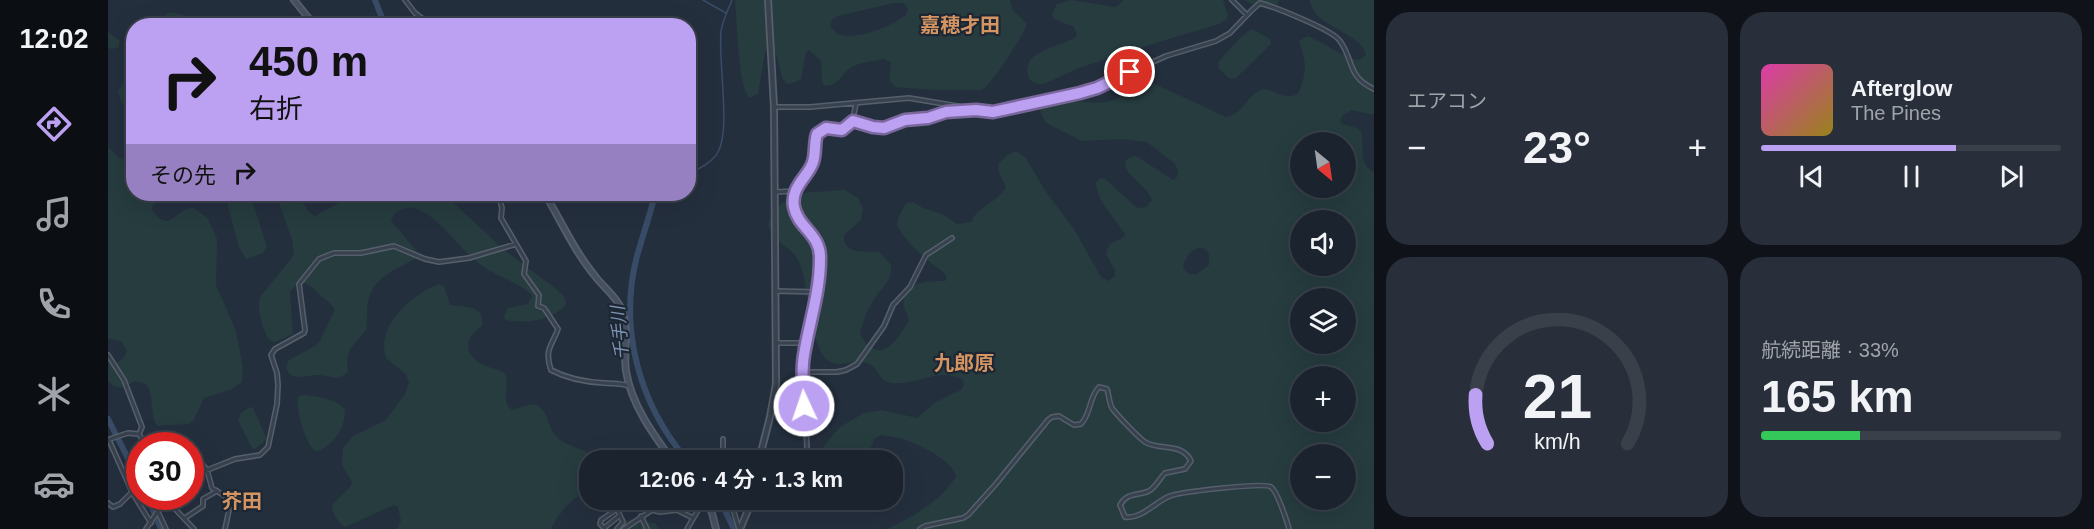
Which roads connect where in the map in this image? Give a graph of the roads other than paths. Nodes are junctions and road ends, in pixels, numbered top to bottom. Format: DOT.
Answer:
graph roads {
  1 [pos="294,0"];
  2 [pos="405,0"];
  3 [pos="768,0"];
  4 [pos="1232,0"];
  5 [pos="1247,15"];
  6 [pos="309,18"];
  7 [pos="422,18"];
  8 [pos="1374,89"];
  9 [pos="856,103"];
  10 [pos="774,107"];
  11 [pos="976,110"];
  12 [pos="853,121"];
  13 [pos="796,191"];
  14 [pos="775,192"];
  15 [pos="500,201"];
  16 [pos="549,201"];
  17 [pos="952,238"];
  18 [pos="516,244"];
  19 [pos="776,291"];
  20 [pos="818,292"];
  21 [pos="776,343"];
  22 [pos="807,343"];
  23 [pos="108,355"];
  24 [pos="803,372"];
  25 [pos="629,386"];
  26 [pos="803,388"];
  27 [pos="775,392"];
  28 [pos="140,432"];
  29 [pos="126,435"];
  30 [pos="723,439"];
  31 [pos="108,440"];
  32 [pos="666,450"];
  33 [pos="723,450"];
  34 [pos="761,450"];
  35 [pos="806,450"];
  36 [pos="204,466"];
  37 [pos="207,470"];
  38 [pos="204,471"];
  39 [pos="126,479"];
  40 [pos="217,491"];
  41 [pos="126,498"];
  42 [pos="228,498"];
  43 [pos="108,503"];
  44 [pos="256,504"];
  45 [pos="143,510"];
  46 [pos="176,510"];
  47 [pos="698,510"];
  48 [pos="710,510"];
  49 [pos="732,510"];
  50 [pos="746,510"];
  51 [pos="158,512"];
  52 [pos="620,516"];
  53 [pos="641,516"];
  54 [pos="184,518"];
  55 [pos="693,518"];
  56 [pos="151,523"];
  57 [pos="146,529"];
  58 [pos="166,529"];
  59 [pos="194,529"];
  60 [pos="225,529"];
  61 [pos="605,529"];
  62 [pos="617,529"];
  63 [pos="624,529"];
  64 [pos="646,529"];
  65 [pos="687,529"];
  66 [pos="716,529"];
  67 [pos="739,529"];
  68 [pos="920,529"];
  69 [pos="1289,529"];
  1 -- 6 [label="main road"];
  2 -- 7 [label="street"];
  3 -- 10 [label="street"];
  4 -- 5 [label="street"];
  5 -- 8 [label="street"];
  5 -- 11 [label="street"];
  9 -- 10 [label="street"];
  9 -- 11 [label="street"];
  9 -- 12 [label="street"];
  10 -- 14 [label="street"];
  11 -- 12 [label="street"];
  12 -- 13 [label="street"];
  13 -- 14 [label="street"];
  13 -- 20 [label="street"];
  14 -- 19 [label="street"];
  15 -- 18 [label="street"];
  16 -- 25 [label="main road"];
  17 -- 24 [label="street"];
  18 -- 25 [label="street"];
  18 -- 37 [label="street"];
  19 -- 20 [label="street"];
  19 -- 21 [label="street"];
  20 -- 22 [label="street"];
  21 -- 22 [label="street"];
  21 -- 27 [label="street"];
  22 -- 24 [label="street"];
  23 -- 28 [label="street"];
  24 -- 26 [label="street"];
  25 -- 32 [label="main road"];
  26 -- 27 [label="street"];
  26 -- 35 [label="street"];
  27 -- 34 [label="street"];
  29 -- 31 [label="street"];
  30 -- 33 [label="street"];
  31 -- 39 [label="street"];
  36 -- 37 [label="street"];
  37 -- 38 [label="street"];
  37 -- 40 [label="street"];
  40 -- 42 [label="street"];
  40 -- 54 [label="street"];
  41 -- 43 [label="street"];
  42 -- 44 [label="street"];
  42 -- 60 [label="street"];
  45 -- 56 [label="street"];
  46 -- 54 [label="street"];
  47 -- 55 [label="street"];
  48 -- 66 [label="main road"];
  49 -- 67 [label="street"];
  50 -- 67 [label="street"];
  51 -- 56 [label="street"];
  51 -- 58 [label="street"];
  52 -- 61 [label="street"];
  52 -- 61 [label="street"];
  52 -- 62 [label="street"];
  53 -- 55 [label="street"];
  53 -- 63 [label="street"];
  53 -- 64 [label="street"];
  54 -- 59 [label="street"];
  55 -- 65 [label="street"];
  56 -- 57 [label="street"];
  68 -- 69 [label="street"];
}
